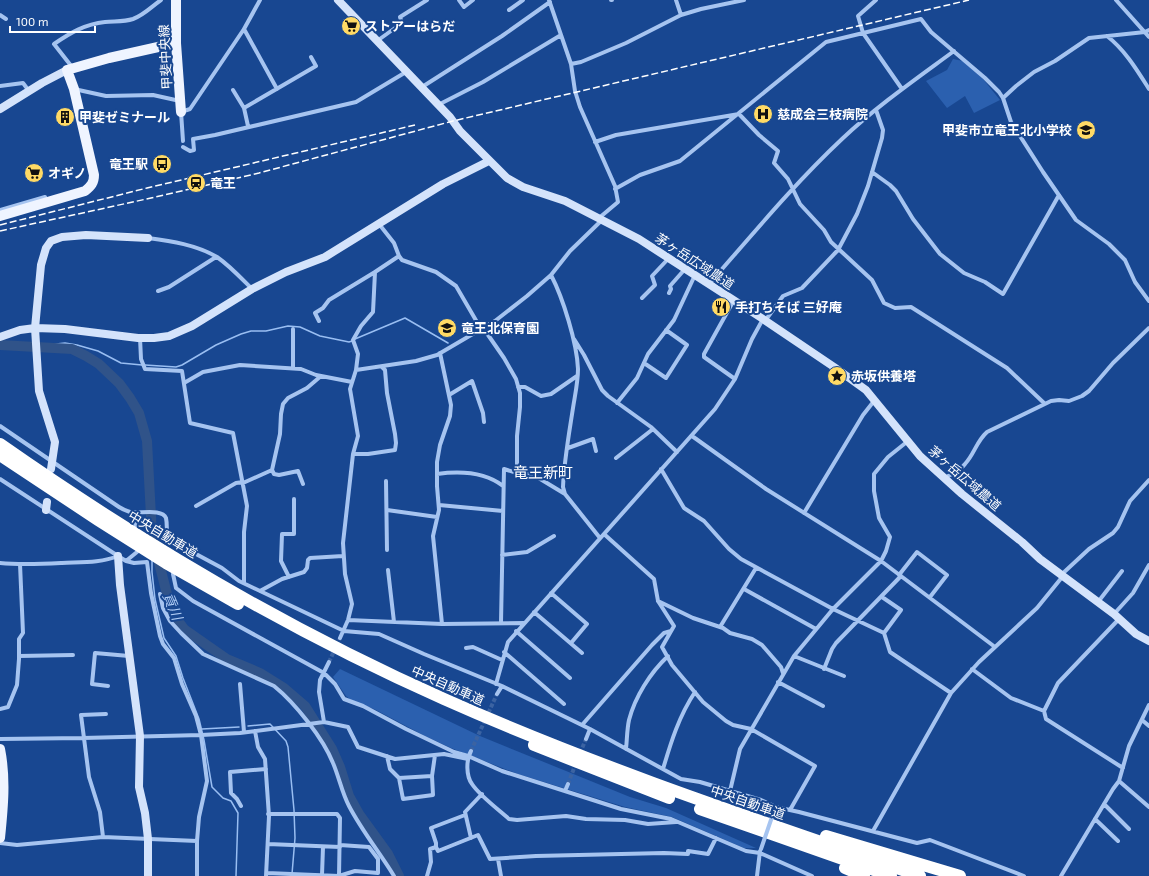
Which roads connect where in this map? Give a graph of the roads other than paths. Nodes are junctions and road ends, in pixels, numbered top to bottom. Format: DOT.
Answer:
graph roads {
  1 [pos="161,0"];
  2 [pos="176,0"];
  3 [pos="260,0"];
  4 [pos="338,0"];
  5 [pos="427,0"];
  6 [pos="459,0"];
  7 [pos="473,0"];
  8 [pos="523,0"];
  9 [pos="676,0"];
  10 [pos="744,0"];
  11 [pos="876,0"];
  12 [pos="1116,0"];
  13 [pos="549,1"];
  14 [pos="154,2"];
  15 [pos="509,10"];
  16 [pos="0,15"];
  17 [pos="681,15"];
  18 [pos="6,19"];
  19 [pos="244,29"];
  20 [pos="1147,31"];
  21 [pos="863,33"];
  22 [pos="561,35"];
  23 [pos="1107,36"];
  24 [pos="1149,37"];
  25 [pos="377,41"];
  26 [pos="176,42"];
  27 [pos="954,51"];
  28 [pos="311,57"];
  29 [pos="571,64"];
  30 [pos="70,69"];
  31 [pos="406,72"];
  32 [pos="0,86"];
  33 [pos="421,87"];
  34 [pos="74,89"];
  35 [pos="277,89"];
  36 [pos="902,89"];
  37 [pos="1149,89"];
  38 [pos="233,90"];
  39 [pos="29,92"];
  40 [pos="1003,98"];
  41 [pos="180,102"];
  42 [pos="438,105"];
  43 [pos="244,108"];
  44 [pos="0,109"];
  45 [pos="876,110"];
  46 [pos="181,112"];
  47 [pos="739,114"];
  48 [pos="248,126"];
  49 [pos="183,141"];
  50 [pos="596,142"];
  51 [pos="183,147"];
  52 [pos="488,161"];
  53 [pos="872,172"];
  54 [pos="793,187"];
  55 [pos="615,189"];
  56 [pos="1059,195"];
  57 [pos="47,202"];
  58 [pos="0,210"];
  59 [pos="0,216"];
  60 [pos="601,219"];
  61 [pos="379,224"];
  62 [pos="148,238"];
  63 [pos="838,250"];
  64 [pos="399,256"];
  65 [pos="216,257"];
  66 [pos="669,258"];
  67 [pos="685,269"];
  68 [pos="375,272"];
  69 [pos="551,275"];
  70 [pos="695,275"];
  71 [pos="709,284"];
  72 [pos="252,289"];
  73 [pos="158,291"];
  74 [pos="669,293"];
  75 [pos="642,298"];
  76 [pos="734,300"];
  77 [pos="1149,301"];
  78 [pos="764,320"];
  79 [pos="319,321"];
  80 [pos="35,328"];
  81 [pos="1149,328"];
  82 [pos="293,329"];
  83 [pos="481,329"];
  84 [pos="666,330"];
  85 [pos="571,336"];
  86 [pos="0,337"];
  87 [pos="140,338"];
  88 [pos="440,353"];
  89 [pos="644,363"];
  90 [pos="382,367"];
  91 [pos="293,368"];
  92 [pos="356,370"];
  93 [pos="321,376"];
  94 [pos="577,376"];
  95 [pos="735,378"];
  96 [pos="352,382"];
  97 [pos="184,383"];
  98 [pos="518,387"];
  99 [pos="449,395"];
  100 [pos="874,401"];
  101 [pos="617,403"];
  102 [pos="1044,403"];
  103 [pos="484,422"];
  104 [pos="0,426"];
  105 [pos="653,429"];
  106 [pos="692,436"];
  107 [pos="908,441"];
  108 [pos="0,444"];
  109 [pos="568,448"];
  110 [pos="596,451"];
  111 [pos="677,452"];
  112 [pos="353,454"];
  113 [pos="0,455"];
  114 [pos="616,458"];
  115 [pos="52,465"];
  116 [pos="272,470"];
  117 [pos="661,470"];
  118 [pos="517,473"];
  119 [pos="437,474"];
  120 [pos="944,478"];
  121 [pos="0,479"];
  122 [pos="1149,480"];
  123 [pos="386,481"];
  124 [pos="243,482"];
  125 [pos="303,484"];
  126 [pos="503,486"];
  127 [pos="565,494"];
  128 [pos="294,499"];
  129 [pos="438,505"];
  130 [pos="196,506"];
  131 [pos="387,510"];
  132 [pos="503,511"];
  133 [pos="134,512"];
  134 [pos="804,512"];
  135 [pos="437,517"];
  136 [pos="604,534"];
  137 [pos="554,536"];
  138 [pos="600,538"];
  139 [pos="139,541"];
  140 [pos="387,550"];
  141 [pos="168,551"];
  142 [pos="502,555"];
  143 [pos="118,556"];
  144 [pos="343,556"];
  145 [pos="126,561"];
  146 [pos="881,561"];
  147 [pos="0,563"];
  148 [pos="20,564"];
  149 [pos="1149,566"];
  150 [pos="756,568"];
  151 [pos="388,570"];
  152 [pos="1122,571"];
  153 [pos="173,574"];
  154 [pos="900,575"];
  155 [pos="1062,575"];
  156 [pos="289,576"];
  157 [pos="244,583"];
  158 [pos="744,588"];
  159 [pos="260,591"];
  160 [pos="551,593"];
  161 [pos="160,594"];
  162 [pos="882,597"];
  163 [pos="930,597"];
  164 [pos="658,601"];
  165 [pos="1098,602"];
  166 [pos="162,608"];
  167 [pos="833,609"];
  168 [pos="154,611"];
  169 [pos="534,612"];
  170 [pos="1116,617"];
  171 [pos="348,620"];
  172 [pos="857,620"];
  173 [pos="394,622"];
  174 [pos="501,623"];
  175 [pos="524,623"];
  176 [pos="442,624"];
  177 [pos="720,627"];
  178 [pos="816,630"];
  179 [pos="344,631"];
  180 [pos="671,631"];
  181 [pos="516,632"];
  182 [pos="884,633"];
  183 [pos="340,638"];
  184 [pos="1149,641"];
  185 [pos="571,643"];
  186 [pos="995,647"];
  187 [pos="466,648"];
  188 [pos="504,652"];
  189 [pos="582,653"];
  190 [pos="73,655"];
  191 [pos="19,656"];
  192 [pos="129,656"];
  193 [pos="668,656"];
  194 [pos="794,656"];
  195 [pos="502,660"];
  196 [pos="328,662"];
  197 [pos="824,669"];
  198 [pos="972,669"];
  199 [pos="323,673"];
  200 [pos="783,673"];
  201 [pos="844,676"];
  202 [pos="570,678"];
  203 [pos="778,682"];
  204 [pos="240,684"];
  205 [pos="496,684"];
  206 [pos="108,686"];
  207 [pos="502,686"];
  208 [pos="695,692"];
  209 [pos="497,694"];
  210 [pos="951,694"];
  211 [pos="564,704"];
  212 [pos="1149,705"];
  213 [pos="823,706"];
  214 [pos="0,709"];
  215 [pos="1044,711"];
  216 [pos="106,714"];
  217 [pos="1142,720"];
  218 [pos="324,722"];
  219 [pos="310,725"];
  220 [pos="582,726"];
  221 [pos="1149,726"];
  222 [pos="590,729"];
  223 [pos="751,729"];
  224 [pos="255,731"];
  225 [pos="244,732"];
  226 [pos="202,735"];
  227 [pos="140,736"];
  228 [pos="83,738"];
  229 [pos="0,739"];
  230 [pos="586,739"];
  231 [pos="0,749"];
  232 [pos="626,749"];
  233 [pos="471,751"];
  234 [pos="435,755"];
  235 [pos="387,756"];
  236 [pos="468,758"];
  237 [pos="1123,768"];
  238 [pos="266,769"];
  239 [pos="663,769"];
  240 [pos="432,776"];
  241 [pos="399,778"];
  242 [pos="1119,781"];
  243 [pos="568,784"];
  244 [pos="565,791"];
  245 [pos="730,791"];
  246 [pos="482,794"];
  247 [pos="2,795"];
  248 [pos="708,803"];
  249 [pos="1104,804"];
  250 [pos="241,806"];
  251 [pos="1149,807"];
  252 [pos="775,809"];
  253 [pos="790,810"];
  254 [pos="268,814"];
  255 [pos="465,815"];
  256 [pos="1095,819"];
  257 [pos="731,820"];
  258 [pos="676,822"];
  259 [pos="1129,829"];
  260 [pos="873,831"];
  261 [pos="103,837"];
  262 [pos="0,838"];
  263 [pos="470,838"];
  264 [pos="716,838"];
  265 [pos="148,839"];
  266 [pos="197,840"];
  267 [pos="1118,841"];
  268 [pos="0,843"];
  269 [pos="268,844"];
  270 [pos="340,846"];
  271 [pos="323,847"];
  272 [pos="436,847"];
  273 [pos="760,851"];
  274 [pos="498,859"];
  275 [pos="266,874"];
  276 [pos="379,874"];
  277 [pos="802,874"];
  278 [pos="308,875"];
  279 [pos="322,875"];
  280 [pos="148,876"];
  281 [pos="197,876"];
  282 [pos="339,876"];
  283 [pos="394,876"];
  284 [pos="427,876"];
  285 [pos="501,876"];
  286 [pos="756,876"];
  287 [pos="812,876"];
  288 [pos="864,876"];
  289 [pos="891,876"];
  290 [pos="920,876"];
  291 [pos="960,876"];
  292 [pos="1024,876"];
  293 [pos="1061,876"];
  1 -- 14 [label="street"];
  2 -- 26 [label="main road, 甲斐中央線"];
  3 -- 19 [label="street"];
  4 -- 25 [label="street, 茅ヶ岳広域農道"];
  5 -- 25 [label="street"];
  6 -- 7 [label="street"];
  8 -- 15 [label="street"];
  9 -- 17 [label="street"];
  10 -- 17 [label="street"];
  11 -- 21 [label="street"];
  12 -- 20 [label="street"];
  13 -- 22 [label="street"];
  13 -- 33 [label="street"];
  14 -- 30 [label="street"];
  16 -- 18 [label="street"];
  17 -- 29 [label="street"];
  19 -- 35 [label="street"];
  19 -- 46 [label="street"];
  20 -- 23 [label="street"];
  20 -- 24 [label="street"];
  21 -- 27 [label="street"];
  21 -- 36 [label="street"];
  21 -- 47 [label="street"];
  22 -- 29 [label="street"];
  22 -- 42 [label="street"];
  23 -- 37 [label="street"];
  23 -- 40 [label="street"];
  25 -- 31 [label="street, 茅ヶ岳広域農道"];
  26 -- 30 [label="main road"];
  26 -- 41 [label="main road, 甲斐中央線"];
  27 -- 36 [label="street"];
  27 -- 40 [label="street"];
  28 -- 35 [label="street"];
  29 -- 50 [label="street"];
  30 -- 34 [label="main road"];
  30 -- 39 [label="street"];
  31 -- 33 [label="street, 茅ヶ岳広域農道"];
  31 -- 48 [label="street"];
  32 -- 39 [label="street"];
  33 -- 42 [label="street, 茅ヶ岳広域農道"];
  34 -- 41 [label="street"];
  34 -- 57 [label="main road"];
  35 -- 43 [label="street"];
  36 -- 45 [label="street"];
  38 -- 43 [label="street"];
  39 -- 44 [label="street"];
  40 -- 56 [label="street"];
  41 -- 46 [label="main road, 甲斐中央線"];
  42 -- 52 [label="street, 茅ヶ岳広域農道"];
  43 -- 48 [label="street"];
  45 -- 53 [label="street"];
  45 -- 54 [label="street"];
  46 -- 49 [label="street"];
  47 -- 50 [label="street"];
  47 -- 54 [label="street"];
  47 -- 55 [label="street"];
  48 -- 51 [label="street"];
  50 -- 55 [label="street"];
  52 -- 60 [label="street, 茅ヶ岳広域農道"];
  52 -- 61 [label="street"];
  53 -- 56 [label="street"];
  53 -- 63 [label="street"];
  54 -- 63 [label="street"];
  54 -- 71 [label="street"];
  55 -- 60 [label="street"];
  56 -- 77 [label="street"];
  57 -- 58 [label="street"];
  57 -- 59 [label="main road"];
  60 -- 66 [label="street, 茅ヶ岳広域農道"];
  60 -- 69 [label="street"];
  61 -- 64 [label="street"];
  61 -- 72 [label="street"];
  62 -- 65 [label="street"];
  62 -- 80 [label="street"];
  63 -- 78 [label="street"];
  63 -- 102 [label="street"];
  64 -- 68 [label="street"];
  64 -- 83 [label="street"];
  65 -- 72 [label="street"];
  65 -- 73 [label="street"];
  66 -- 67 [label="street, 茅ヶ岳広域農道"];
  66 -- 75 [label="street"];
  67 -- 70 [label="street, 茅ヶ岳広域農道"];
  67 -- 74 [label="street"];
  68 -- 79 [label="street"];
  68 -- 92 [label="street"];
  69 -- 83 [label="street"];
  69 -- 85 [label="street"];
  70 -- 71 [label="street, 茅ヶ岳広域農道"];
  70 -- 84 [label="street"];
  71 -- 76 [label="street, 茅ヶ岳広域農道"];
  72 -- 87 [label="street"];
  76 -- 78 [label="street, 茅ヶ岳広域農道"];
  76 -- 95 [label="street"];
  78 -- 95 [label="street"];
  78 -- 100 [label="street, 茅ヶ岳広域農道"];
  80 -- 86 [label="street"];
  80 -- 87 [label="street"];
  80 -- 115 [label="street"];
  81 -- 102 [label="street"];
  82 -- 91 [label="street"];
  83 -- 88 [label="street"];
  83 -- 98 [label="street"];
  84 -- 89 [label="street"];
  84 -- 89 [label="street"];
  85 -- 94 [label="street"];
  85 -- 101 [label="street"];
  87 -- 97 [label="street"];
  88 -- 90 [label="street"];
  88 -- 99 [label="street"];
  89 -- 101 [label="street"];
  90 -- 92 [label="street"];
  90 -- 112 [label="street"];
  91 -- 93 [label="street"];
  91 -- 97 [label="street"];
  92 -- 96 [label="street"];
  93 -- 96 [label="street"];
  93 -- 116 [label="street"];
  94 -- 98 [label="street"];
  94 -- 109 [label="street"];
  95 -- 106 [label="street"];
  96 -- 112 [label="street"];
  97 -- 124 [label="street"];
  98 -- 118 [label="street"];
  99 -- 103 [label="street"];
  99 -- 119 [label="street"];
  100 -- 107 [label="street, 茅ヶ岳広域農道"];
  100 -- 134 [label="street"];
  101 -- 105 [label="street"];
  102 -- 120 [label="street"];
  104 -- 115 [label="street"];
  105 -- 111 [label="street"];
  105 -- 114 [label="street"];
  106 -- 111 [label="street"];
  106 -- 134 [label="street"];
  107 -- 120 [label="street, 茅ヶ岳広域農道"];
  107 -- 146 [label="street"];
  108 -- 139 [label="highway, 中央自動車道"];
  109 -- 110 [label="street"];
  109 -- 127 [label="street"];
  111 -- 117 [label="street"];
  112 -- 144 [label="street"];
  113 -- 139 [label="highway, 中央自動車道"];
  115 -- 133 [label="street"];
  116 -- 124 [label="street"];
  116 -- 125 [label="street"];
  117 -- 136 [label="street"];
  117 -- 150 [label="street"];
  118 -- 126 [label="street"];
  118 -- 127 [label="street"];
  119 -- 126 [label="street"];
  119 -- 129 [label="street"];
  120 -- 155 [label="street, 茅ヶ岳広域農道"];
  121 -- 143 [label="street"];
  122 -- 155 [label="street"];
  123 -- 131 [label="street"];
  124 -- 130 [label="street"];
  124 -- 157 [label="street"];
  126 -- 132 [label="street"];
  127 -- 138 [label="street"];
  128 -- 156 [label="street"];
  129 -- 132 [label="street"];
  129 -- 135 [label="street"];
  131 -- 135 [label="street"];
  131 -- 140 [label="street"];
  132 -- 142 [label="street"];
  133 -- 139 [label="street"];
  133 -- 141 [label="street"];
  134 -- 146 [label="street"];
  135 -- 176 [label="street"];
  136 -- 138 [label="street"];
  136 -- 164 [label="street"];
  137 -- 142 [label="street"];
  138 -- 160 [label="street"];
  139 -- 141 [label="highway, 中央自動車道"];
  139 -- 145 [label="street"];
  141 -- 157 [label="street"];
  141 -- 248 [label="highway, 中央自動車道"];
  141 -- 257 [label="highway, 中央自動車道"];
  142 -- 174 [label="street"];
  143 -- 145 [label="street"];
  143 -- 148 [label="street"];
  143 -- 192 [label="street"];
  144 -- 156 [label="street"];
  144 -- 171 [label="street"];
  145 -- 168 [label="street"];
  146 -- 154 [label="street"];
  146 -- 167 [label="street"];
  147 -- 148 [label="street"];
  148 -- 191 [label="street"];
  149 -- 170 [label="street"];
  150 -- 158 [label="street"];
  150 -- 167 [label="street"];
  151 -- 173 [label="street"];
  152 -- 165 [label="street"];
  153 -- 199 [label="street"];
  154 -- 162 [label="street"];
  154 -- 163 [label="street"];
  154 -- 163 [label="street"];
  155 -- 165 [label="street, 茅ヶ岳広域農道"];
  155 -- 186 [label="street"];
  156 -- 159 [label="street"];
  157 -- 159 [label="street"];
  158 -- 177 [label="street"];
  158 -- 178 [label="street"];
  159 -- 179 [label="street"];
  160 -- 169 [label="street"];
  160 -- 185 [label="street"];
  161 -- 166 [label="street"];
  162 -- 172 [label="street"];
  162 -- 182 [label="street"];
  163 -- 186 [label="street"];
  164 -- 177 [label="street"];
  164 -- 180 [label="street"];
  165 -- 170 [label="street, 茅ヶ岳広域農道"];
  166 -- 168 [label="street"];
  166 -- 219 [label="street"];
  167 -- 172 [label="street"];
  167 -- 178 [label="street"];
  168 -- 226 [label="street"];
  169 -- 175 [label="street"];
  169 -- 185 [label="street"];
  170 -- 184 [label="street, 茅ヶ岳広域農道"];
  170 -- 215 [label="street"];
  171 -- 173 [label="street"];
  171 -- 179 [label="street"];
  172 -- 182 [label="street"];
  172 -- 197 [label="street"];
  173 -- 176 [label="street"];
  174 -- 175 [label="street"];
  174 -- 176 [label="street"];
  175 -- 181 [label="street"];
  177 -- 200 [label="street"];
  178 -- 194 [label="street"];
  179 -- 183 [label="street"];
  179 -- 205 [label="street"];
  180 -- 193 [label="street"];
  180 -- 220 [label="street"];
  181 -- 188 [label="street"];
  181 -- 202 [label="street"];
  182 -- 210 [label="street"];
  185 -- 189 [label="street"];
  186 -- 198 [label="street"];
  187 -- 195 [label="street"];
  188 -- 195 [label="street"];
  188 -- 211 [label="street"];
  190 -- 191 [label="street"];
  191 -- 214 [label="street"];
  192 -- 206 [label="street"];
  192 -- 227 [label="street"];
  193 -- 208 [label="street"];
  193 -- 232 [label="street"];
  194 -- 197 [label="street"];
  194 -- 200 [label="street"];
  195 -- 205 [label="street"];
  196 -- 199 [label="street"];
  197 -- 201 [label="street"];
  198 -- 210 [label="street"];
  198 -- 215 [label="street"];
  199 -- 218 [label="street"];
  199 -- 236 [label="street"];
  200 -- 203 [label="street"];
  203 -- 213 [label="street"];
  203 -- 223 [label="street"];
  204 -- 225 [label="street"];
  205 -- 207 [label="street"];
  207 -- 209 [label="street"];
  207 -- 220 [label="street"];
  208 -- 223 [label="street"];
  208 -- 239 [label="street"];
  210 -- 260 [label="street"];
  212 -- 217 [label="street"];
  215 -- 237 [label="street"];
  216 -- 228 [label="street"];
  217 -- 221 [label="street"];
  217 -- 237 [label="street"];
  218 -- 219 [label="street"];
  218 -- 235 [label="street"];
  219 -- 224 [label="street"];
  219 -- 283 [label="street"];
  220 -- 222 [label="street"];
  222 -- 230 [label="street"];
  222 -- 232 [label="street"];
  223 -- 245 [label="street"];
  223 -- 253 [label="street"];
  224 -- 225 [label="street"];
  224 -- 238 [label="street"];
  225 -- 226 [label="street"];
  226 -- 227 [label="street"];
  226 -- 266 [label="street"];
  227 -- 228 [label="street"];
  227 -- 265 [label="street"];
  228 -- 229 [label="street"];
  228 -- 261 [label="street"];
  231 -- 247 [label="main road"];
  232 -- 239 [label="street"];
  233 -- 236 [label="street"];
  234 -- 235 [label="street"];
  234 -- 236 [label="street"];
  234 -- 240 [label="street"];
  235 -- 241 [label="street"];
  236 -- 244 [label="street"];
  236 -- 246 [label="street"];
  237 -- 242 [label="street"];
  238 -- 250 [label="street"];
  238 -- 254 [label="street"];
  239 -- 245 [label="street"];
  240 -- 241 [label="street"];
  240 -- 241 [label="street"];
  242 -- 249 [label="street"];
  242 -- 251 [label="street"];
  243 -- 244 [label="street"];
  244 -- 258 [label="street"];
  245 -- 252 [label="street"];
  246 -- 255 [label="street"];
  246 -- 258 [label="street"];
  247 -- 262 [label="main road"];
  248 -- 290 [label="highway, 中央自動車道"];
  248 -- 291 [label="highway"];
  249 -- 256 [label="street"];
  249 -- 259 [label="street"];
  252 -- 253 [label="street"];
  252 -- 273 [label="street, bridge"];
  253 -- 260 [label="street"];
  254 -- 269 [label="street"];
  254 -- 270 [label="street"];
  255 -- 263 [label="street"];
  255 -- 272 [label="street"];
  256 -- 267 [label="street"];
  256 -- 293 [label="street"];
  257 -- 288 [label="highway"];
  257 -- 289 [label="highway, 中央自動車道"];
  258 -- 264 [label="street"];
  260 -- 292 [label="street"];
  261 -- 265 [label="street"];
  261 -- 268 [label="street"];
  263 -- 272 [label="street"];
  263 -- 274 [label="street"];
  264 -- 273 [label="street"];
  264 -- 274 [label="street"];
  265 -- 266 [label="street"];
  265 -- 280 [label="street"];
  266 -- 281 [label="street"];
  269 -- 271 [label="street"];
  269 -- 275 [label="street"];
  270 -- 271 [label="street"];
  270 -- 276 [label="street"];
  270 -- 282 [label="street"];
  271 -- 279 [label="street"];
  272 -- 284 [label="street"];
  273 -- 277 [label="street"];
  273 -- 286 [label="street"];
  274 -- 285 [label="street"];
  275 -- 278 [label="street"];
  276 -- 282 [label="street"];
  277 -- 287 [label="street"];
  278 -- 279 [label="street"];
  279 -- 282 [label="street"];
}
